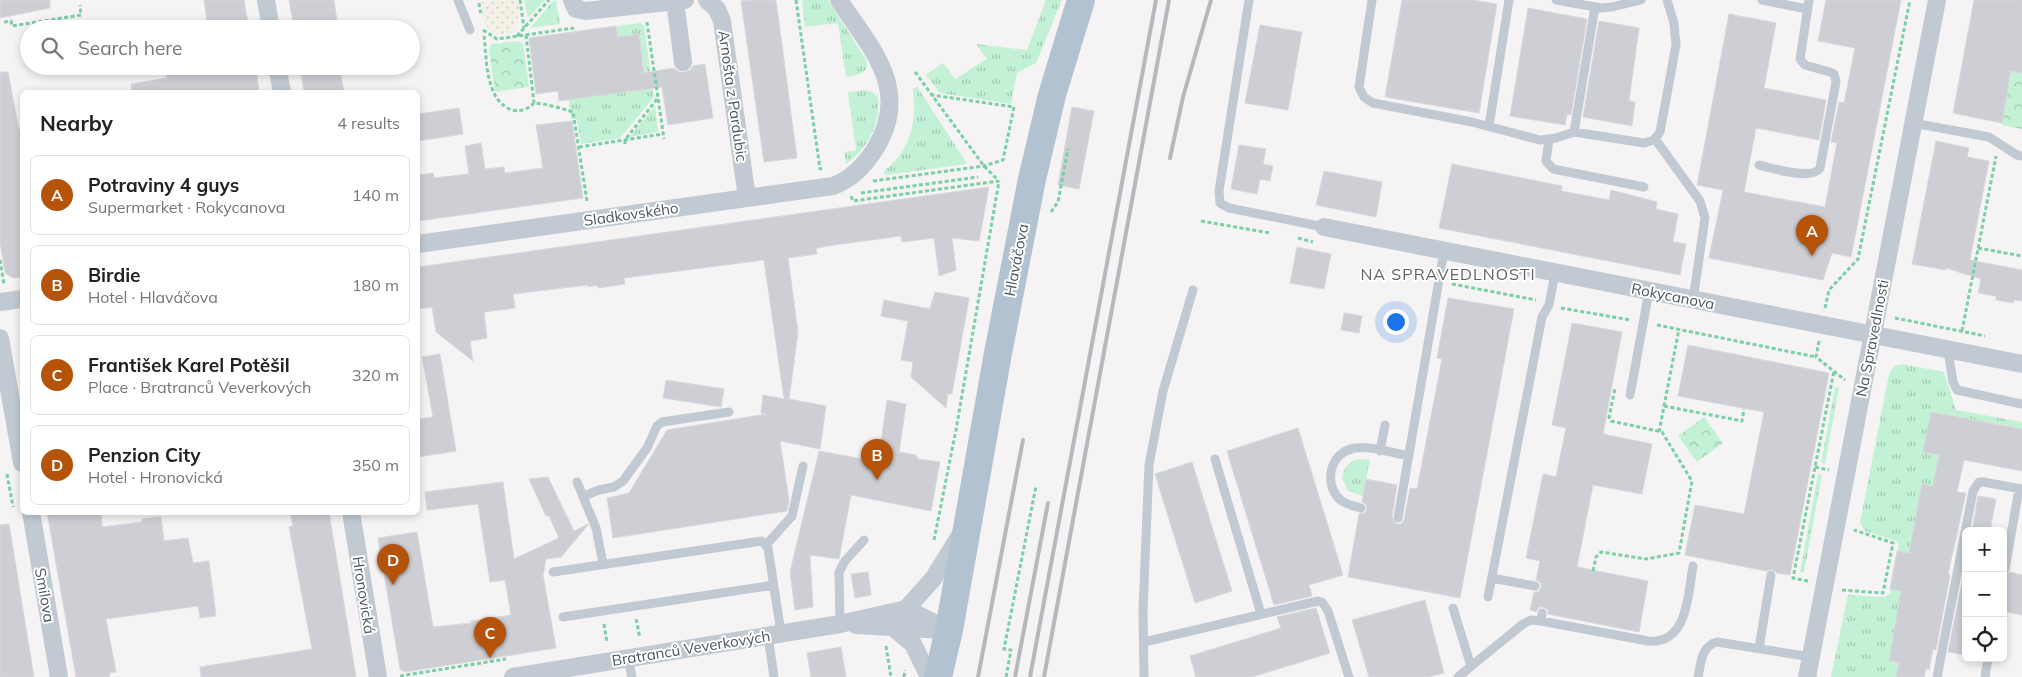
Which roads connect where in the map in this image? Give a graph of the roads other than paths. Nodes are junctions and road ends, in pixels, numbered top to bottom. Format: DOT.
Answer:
graph roads {
  1 [pos="266,0"];
  2 [pos="458,0"];
  3 [pos="572,0"];
  4 [pos="707,0"];
  5 [pos="839,0"];
  6 [pos="1081,0"];
  7 [pos="1249,0"];
  8 [pos="1372,0"];
  9 [pos="1509,0"];
  10 [pos="1556,0"];
  11 [pos="1641,0"];
  12 [pos="1667,0"];
  13 [pos="1762,0"];
  14 [pos="1937,0"];
  15 [pos="680,1"];
  16 [pos="1808,5"];
  17 [pos="1595,7"];
  18 [pos="269,20"];
  19 [pos="470,30"];
  20 [pos="683,62"];
  21 [pos="279,75"];
  22 [pos="282,90"];
  23 [pos="1913,123"];
  24 [pos="1489,126"];
  25 [pos="1574,132"];
  26 [pos="1655,139"];
  27 [pos="1549,140"];
  28 [pos="2022,156"];
  29 [pos="1759,165"];
  30 [pos="1644,187"];
  31 [pos="747,198"];
  32 [pos="1324,227"];
  33 [pos="420,244"];
  34 [pos="1444,250"];
  35 [pos="1555,272"];
  36 [pos="1193,290"];
  37 [pos="1649,291"];
  38 [pos="20,299"];
  39 [pos="1693,300"];
  40 [pos="0,302"];
  41 [pos="1872,335"];
  42 [pos="0,338"];
  43 [pos="1948,350"];
  44 [pos="2022,364"];
  45 [pos="1630,395"];
  46 [pos="2022,404"];
  47 [pos="728,412"];
  48 [pos="1385,425"];
  49 [pos="1380,451"];
  50 [pos="20,452"];
  51 [pos="1409,456"];
  52 [pos="1215,460"];
  53 [pos="803,466"];
  54 [pos="577,482"];
  55 [pos="2021,489"];
  56 [pos="584,496"];
  57 [pos="1361,508"];
  58 [pos="32,515"];
  59 [pos="351,515"];
  60 [pos="1398,518"];
  61 [pos="968,523"];
  62 [pos="864,540"];
  63 [pos="767,544"];
  64 [pos="2007,555"];
  65 [pos="602,564"];
  66 [pos="1693,566"];
  67 [pos="553,572"];
  68 [pos="1771,575"];
  69 [pos="1492,578"];
  70 [pos="774,585"];
  71 [pos="1535,586"];
  72 [pos="1488,597"];
  73 [pos="1453,608"];
  74 [pos="906,609"];
  75 [pos="1262,614"];
  76 [pos="563,618"];
  77 [pos="840,624"];
  78 [pos="949,630"];
  79 [pos="900,633"];
  80 [pos="774,634"];
  81 [pos="1144,642"];
  82 [pos="1758,648"];
  83 [pos="1811,657"];
  84 [pos="628,658"];
  85 [pos="1987,662"];
  86 [pos="1472,666"];
  87 [pos="59,677"];
  88 [pos="378,677"];
  89 [pos="513,677"];
  90 [pos="632,677"];
  91 [pos="774,677"];
  92 [pos="929,677"];
  93 [pos="938,677"];
  94 [pos="1144,677"];
  95 [pos="1349,677"];
  96 [pos="1458,677"];
  97 [pos="1698,677"];
  98 [pos="1807,677"];
  99 [pos="1937,677"];
  100 [pos="1984,677"];
  1 -- 18 [label="street"];
  2 -- 19 [label="lane"];
  3 -- 15 [label="street"];
  4 -- 31 [label="street, Arnošta z Pardubic"];
  5 -- 31 [label="street, Sladkovského"];
  6 -- 61 [label="main road, Hlaváčova"];
  7 -- 32 [label="lane"];
  8 -- 24 [label="lane"];
  9 -- 24 [label="lane"];
  10 -- 17 [label="lane"];
  11 -- 17 [label="lane"];
  12 -- 26 [label="lane"];
  13 -- 16 [label="lane"];
  14 -- 23 [label="street, Na Spravedlnosti"];
  15 -- 20 [label="street"];
  16 -- 29 [label="lane"];
  17 -- 25 [label="lane"];
  21 -- 22 [label="street"];
  23 -- 28 [label="lane"];
  23 -- 41 [label="street, Na Spravedlnosti"];
  24 -- 27 [label="lane"];
  25 -- 26 [label="lane"];
  25 -- 27 [label="lane"];
  26 -- 39 [label="lane"];
  27 -- 30 [label="lane"];
  31 -- 33 [label="street, Sladkovského"];
  32 -- 34 [label="street, Rokycanova"];
  34 -- 35 [label="street, Rokycanova"];
  34 -- 51 [label="lane"];
  35 -- 37 [label="street, Rokycanova"];
  35 -- 69 [label="lane"];
  36 -- 81 [label="lane"];
  37 -- 39 [label="street, Rokycanova"];
  37 -- 45 [label="lane"];
  38 -- 40 [label="street"];
  39 -- 41 [label="street, Rokycanova"];
  41 -- 43 [label="street, Rokycanova"];
  41 -- 83 [label="street, Na Spravedlnosti"];
  42 -- 50 [label="street"];
  43 -- 44 [label="street, Rokycanova"];
  43 -- 46 [label="lane"];
  47 -- 56 [label="lane"];
  48 -- 49 [label="lane"];
  49 -- 51 [label="lane"];
  49 -- 57 [label="lane"];
  51 -- 60 [label="lane"];
  52 -- 75 [label="lane"];
  53 -- 63 [label="lane"];
  54 -- 56 [label="lane"];
  55 -- 64 [label="lane"];
  55 -- 99 [label="lane"];
  56 -- 65 [label="lane"];
  58 -- 87 [label="street, Smilova"];
  59 -- 88 [label="street, Hronovická"];
  61 -- 74 [label="street, Hlaváčova"];
  61 -- 78 [label="main road, Hlaváčova"];
  62 -- 77 [label="lane"];
  63 -- 65 [label="lane"];
  63 -- 70 [label="lane"];
  65 -- 67 [label="lane"];
  66 -- 86 [label="lane"];
  68 -- 82 [label="lane"];
  69 -- 71 [label="lane"];
  69 -- 72 [label="lane"];
  70 -- 76 [label="lane"];
  70 -- 80 [label="lane"];
  73 -- 86 [label="lane"];
  74 -- 77 [label="street, Bratranců Veverkových"];
  74 -- 78 [label="street"];
  75 -- 81 [label="lane"];
  75 -- 95 [label="lane"];
  77 -- 79 [label="street, Bratranců Veverkových"];
  77 -- 80 [label="street, Bratranců Veverkových"];
  78 -- 79 [label="street, Bratranců Veverkových"];
  78 -- 93 [label="main road, Hlaváčova"];
  79 -- 92 [label="street"];
  80 -- 84 [label="street, Bratranců Veverkových"];
  80 -- 91 [label="lane"];
  81 -- 94 [label="lane"];
  82 -- 83 [label="lane"];
  82 -- 97 [label="lane"];
  83 -- 98 [label="street, Na Spravedlnosti"];
  84 -- 89 [label="street, Bratranců Veverkových"];
  84 -- 90 [label="lane"];
  85 -- 100 [label="lane"];
  86 -- 96 [label="lane"];
}
